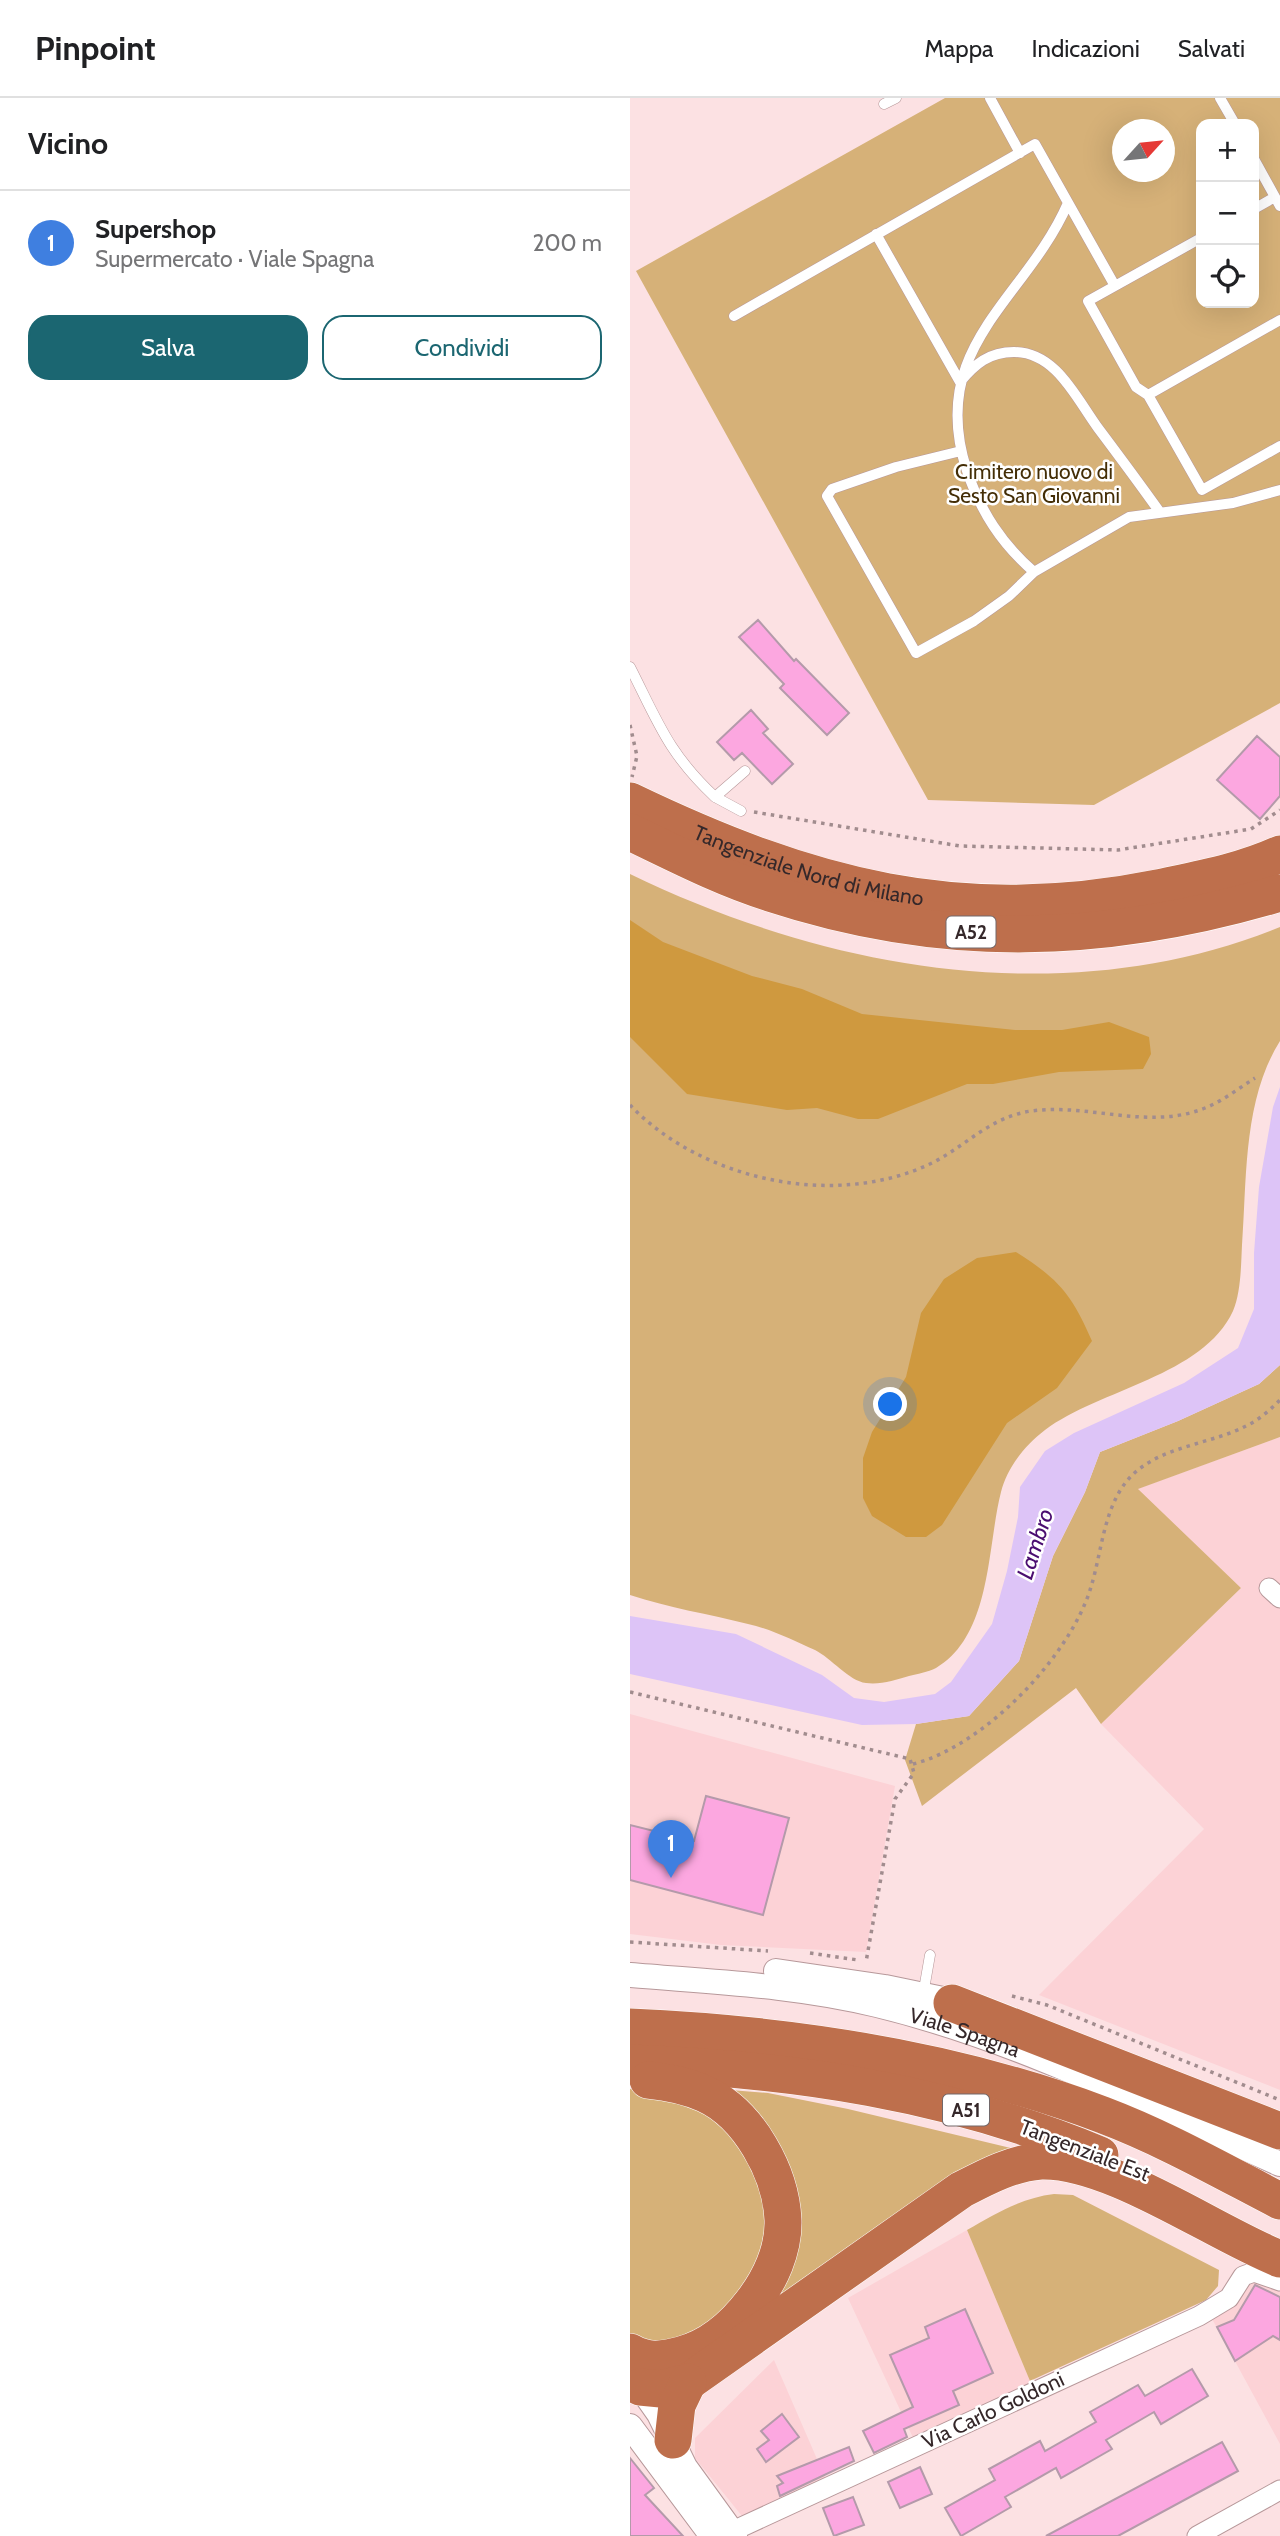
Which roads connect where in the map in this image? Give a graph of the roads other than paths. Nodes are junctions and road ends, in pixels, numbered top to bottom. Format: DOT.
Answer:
graph roads {
  1 [pos="896,98"];
  2 [pos="990,98"];
  3 [pos="1220,98"];
  4 [pos="884,104"];
  5 [pos="1232,119"];
  6 [pos="1020,153"];
  7 [pos="1259,168"];
  8 [pos="1278,202"];
  9 [pos="1068,203"];
  10 [pos="1259,208"];
  11 [pos="876,234"];
  12 [pos="1196,241"];
  13 [pos="1115,286"];
  14 [pos="734,316"];
  15 [pos="1280,320"];
  16 [pos="960,382"];
  17 [pos="1148,395"];
  18 [pos="1280,446"];
  19 [pos="961,451"];
  20 [pos="1280,490"];
  21 [pos="1159,511"];
  22 [pos="1034,572"];
  23 [pos="630,667"];
  24 [pos="745,771"];
  25 [pos="630,782"];
  26 [pos="630,801"];
  27 [pos="741,811"];
  28 [pos="686,820"];
  29 [pos="630,832"];
  30 [pos="1280,854"];
  31 [pos="1280,893"];
  32 [pos="930,1955"];
  33 [pos="630,1959"];
  34 [pos="630,1975"];
  35 [pos="937,1999"];
  36 [pos="630,2027"];
  37 [pos="630,2063"];
  38 [pos="630,2078"];
  39 [pos="1280,2115"];
  40 [pos="1280,2131"];
  41 [pos="1280,2164"];
  42 [pos="1280,2201"];
  43 [pos="1280,2240"];
  44 [pos="1267,2265"];
  45 [pos="1280,2281"];
  46 [pos="630,2351"];
  47 [pos="633,2381"];
  48 [pos="688,2382"];
  49 [pos="630,2426"];
  50 [pos="673,2440"];
  51 [pos="1280,2490"];
  52 [pos="725,2534"];
  53 [pos="1197,2536"];
  1 -- 4 [label="lane"];
  2 -- 6 [label="lane"];
  3 -- 5 [label="lane"];
  6 -- 9 [label="lane"];
  6 -- 11 [label="lane"];
  7 -- 8 [label="lane"];
  8 -- 10 [label="lane"];
  9 -- 13 [label="lane"];
  9 -- 16 [label="lane"];
  11 -- 14 [label="lane"];
  11 -- 16 [label="lane"];
  12 -- 13 [label="lane"];
  13 -- 17 [label="lane"];
  15 -- 17 [label="lane"];
  16 -- 19 [label="lane"];
  16 -- 21 [label="lane"];
  17 -- 18 [label="lane"];
  19 -- 22 [label="lane"];
  19 -- 22 [label="lane"];
  20 -- 21 [label="lane"];
  21 -- 22 [label="lane"];
  23 -- 28 [label="lane"];
  24 -- 28 [label="lane"];
  25 -- 28 [label="highway"];
  26 -- 28 [label="highway, Tangenziale Nord di Milano / A52"];
  27 -- 28 [label="lane"];
  28 -- 29 [label="highway, Tangenziale Nord di Milano / A52"];
  28 -- 30 [label="highway, A52"];
  28 -- 31 [label="highway, Tangenziale Nord di Milano / A52"];
  32 -- 35 [label="lane"];
  33 -- 35 [label="street, Viale Spagna"];
  34 -- 41 [label="street, Viale Spagna"];
  35 -- 39 [label="street, Viale Spagna"];
  35 -- 40 [label="highway"];
  36 -- 42 [label="highway, Tangenziale Est / A51"];
  37 -- 43 [label="highway, Tangenziale Est / A51"];
  38 -- 46 [label="highway"];
  44 -- 45 [label="street"];
  44 -- 48 [label="highway"];
  44 -- 52 [label="street, Via Carlo Goldoni"];
  47 -- 48 [label="highway"];
  47 -- 50 [label="street"];
  48 -- 50 [label="highway"];
  49 -- 52 [label="street"];
  50 -- 52 [label="street"];
  51 -- 53 [label="street"];
}
